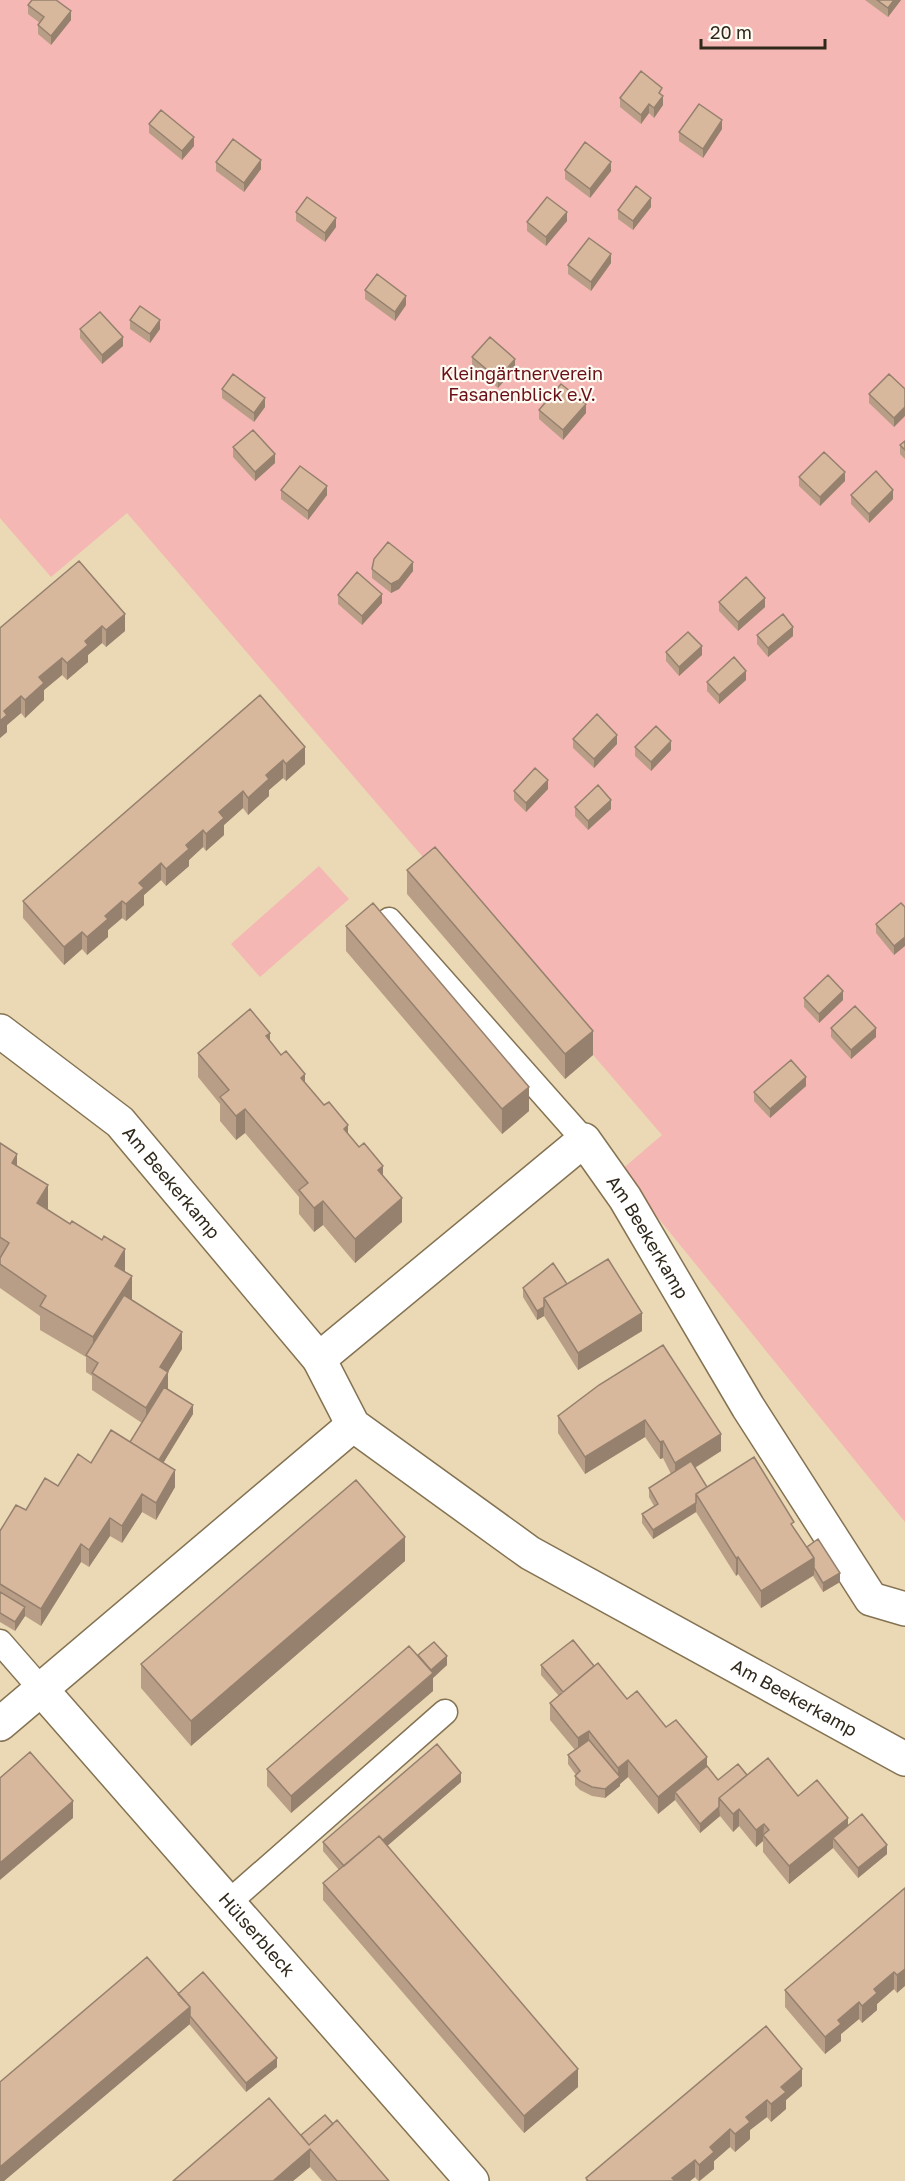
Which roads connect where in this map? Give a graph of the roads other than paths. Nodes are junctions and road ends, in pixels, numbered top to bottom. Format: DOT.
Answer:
graph roads {
  1 [pos="389,920"];
  2 [pos="0,1031"];
  3 [pos="584,1140"];
  4 [pos="319,1359"];
  5 [pos="353,1425"];
  6 [pos="905,1609"];
  7 [pos="0,1642"];
  8 [pos="41,1689"];
  9 [pos="445,1712"];
  10 [pos="0,1724"];
  11 [pos="905,1759"];
  12 [pos="228,1903"];
  13 [pos="472,2181"];
  1 -- 3 [label="lane"];
  2 -- 4 [label="street, Am Beekerkamp"];
  3 -- 4 [label="street"];
  3 -- 6 [label="street, Am Beekerkamp"];
  4 -- 5 [label="street, Am Beekerkamp"];
  5 -- 8 [label="street"];
  5 -- 11 [label="street, Am Beekerkamp"];
  7 -- 8 [label="lane"];
  8 -- 10 [label="street"];
  8 -- 12 [label="street, Hülserbleck"];
  9 -- 12 [label="lane"];
  12 -- 13 [label="street, Hülserbleck"];
}
